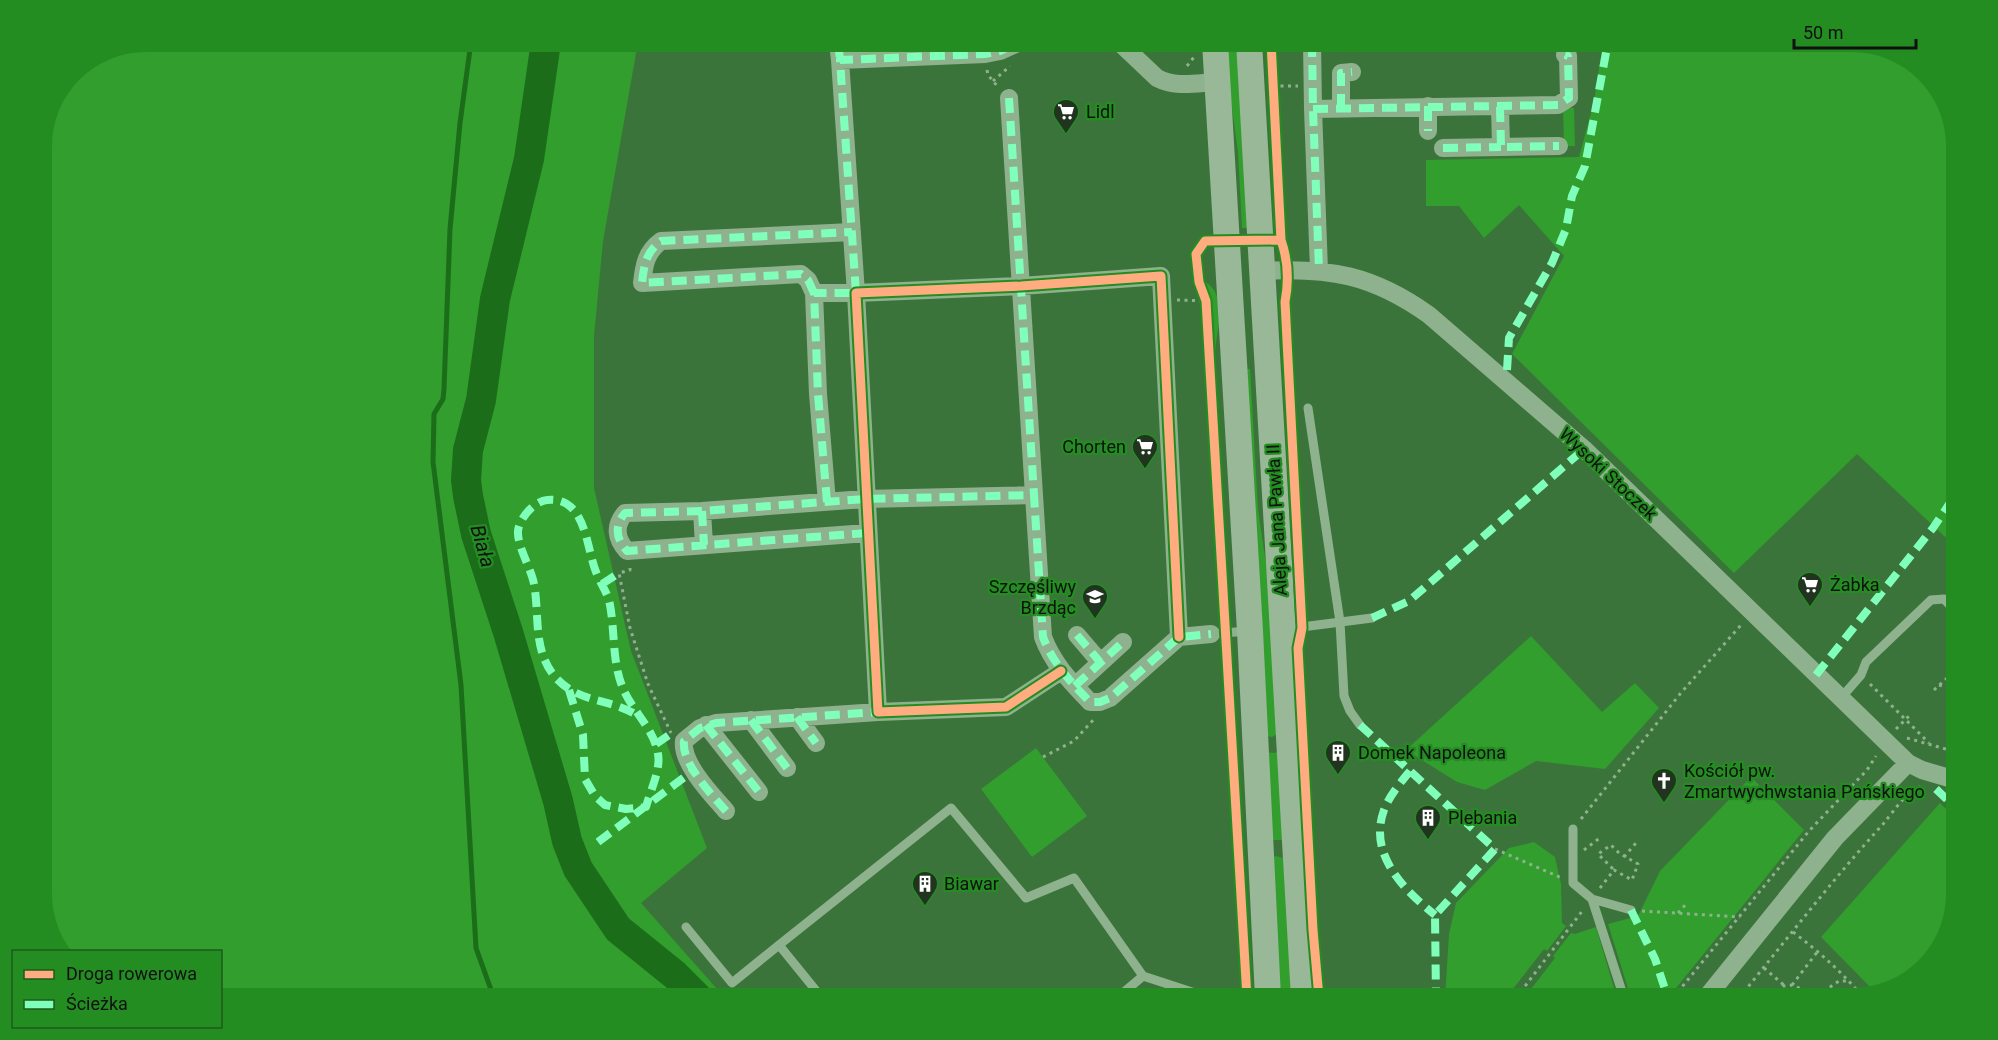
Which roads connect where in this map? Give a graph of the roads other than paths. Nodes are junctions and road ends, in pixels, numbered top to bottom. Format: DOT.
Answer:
graph roads {
  1 [pos="839,52"];
  2 [pos="995,52"];
  3 [pos="1129,52"];
  4 [pos="1206,52"];
  5 [pos="1250,52"];
  6 [pos="1312,52"];
  7 [pos="1565,55"];
  8 [pos="840,60"];
  9 [pos="1352,72"];
  10 [pos="1217,82"];
  11 [pos="1008,98"];
  12 [pos="1428,106"];
  13 [pos="1500,107"];
  14 [pos="1341,109"];
  15 [pos="1313,110"];
  16 [pos="1428,130"];
  17 [pos="1559,146"];
  18 [pos="1501,147"];
  19 [pos="1443,148"];
  20 [pos="852,232"];
  21 [pos="1228,270"];
  22 [pos="1318,270"];
  23 [pos="1263,271"];
  24 [pos="1021,286"];
  25 [pos="814,293"];
  26 [pos="856,293"];
  27 [pos="1267,360"];
  28 [pos="1232,361"];
  29 [pos="1308,408"];
  30 [pos="1034,495"];
  31 [pos="865,499"];
  32 [pos="827,502"];
  33 [pos="702,511"];
  34 [pos="867,533"];
  35 [pos="704,545"];
  36 [pos="1946,601"];
  37 [pos="1372,618"];
  38 [pos="1340,622"];
  39 [pos="1283,630"];
  40 [pos="1250,631"];
  41 [pos="1211,634"];
  42 [pos="1077,636"];
  43 [pos="1179,637"];
  44 [pos="1123,642"];
  45 [pos="1100,662"];
  46 [pos="1061,671"];
  47 [pos="1075,686"];
  48 [pos="1840,699"];
  49 [pos="878,712"];
  50 [pos="797,717"];
  51 [pos="751,720"];
  52 [pos="706,725"];
  53 [pos="1360,725"];
  54 [pos="816,743"];
  55 [pos="1908,763"];
  56 [pos="787,768"];
  57 [pos="1946,777"];
  58 [pos="759,792"];
  59 [pos="726,811"];
  60 [pos="1573,829"];
  61 [pos="1592,899"];
  62 [pos="1631,910"];
  63 [pos="686,927"];
  64 [pos="778,945"];
  65 [pos="1143,976"];
  66 [pos="814,988"];
  67 [pos="1128,988"];
  68 [pos="1179,988"];
  69 [pos="1268,988"];
  70 [pos="1303,988"];
  71 [pos="1621,988"];
  72 [pos="1714,988"];
  1 -- 8 [label="street"];
  2 -- 8 [label="street"];
  3 -- 10 [label="street"];
  4 -- 10 [label="main road, Aleja Jana Pawła II"];
  5 -- 23 [label="main road, Aleja Jana Pawła II"];
  6 -- 15 [label="street"];
  7 -- 13 [label="street"];
  8 -- 20 [label="street"];
  9 -- 14 [label="street"];
  10 -- 21 [label="main road, Aleja Jana Pawła II"];
  11 -- 24 [label="street"];
  12 -- 13 [label="street"];
  12 -- 14 [label="street"];
  12 -- 16 [label="street"];
  13 -- 18 [label="street"];
  14 -- 15 [label="street"];
  15 -- 22 [label="street"];
  17 -- 18 [label="street"];
  18 -- 19 [label="street"];
  20 -- 25 [label="street"];
  20 -- 26 [label="street"];
  21 -- 23 [label="main road"];
  21 -- 28 [label="main road, Aleja Jana Pawła II"];
  22 -- 23 [label="street, Wysoki Stoczek"];
  22 -- 48 [label="street, Wysoki Stoczek"];
  23 -- 27 [label="main road, Aleja Jana Pawła II"];
  24 -- 26 [label="street"];
  24 -- 30 [label="street"];
  24 -- 43 [label="street"];
  25 -- 26 [label="street"];
  25 -- 32 [label="street"];
  26 -- 31 [label="street"];
  27 -- 28 [label="main road"];
  27 -- 39 [label="main road, Aleja Jana Pawła II"];
  28 -- 40 [label="main road, Aleja Jana Pawła II"];
  29 -- 38 [label="lane"];
  30 -- 31 [label="street"];
  30 -- 46 [label="street"];
  31 -- 32 [label="street"];
  31 -- 34 [label="street"];
  32 -- 33 [label="street"];
  33 -- 35 [label="street"];
  33 -- 35 [label="street"];
  34 -- 35 [label="street"];
  34 -- 49 [label="street"];
  36 -- 48 [label="lane"];
  37 -- 38 [label="lane"];
  38 -- 39 [label="lane"];
  38 -- 53 [label="lane"];
  39 -- 70 [label="main road, Aleja Jana Pawła II"];
  40 -- 41 [label="lane"];
  40 -- 69 [label="main road, Aleja Jana Pawła II"];
  41 -- 43 [label="street"];
  42 -- 45 [label="street"];
  43 -- 47 [label="street"];
  44 -- 45 [label="street"];
  45 -- 47 [label="street"];
  46 -- 47 [label="street"];
  46 -- 49 [label="street"];
  48 -- 55 [label="street, Wysoki Stoczek"];
  49 -- 50 [label="street"];
  50 -- 51 [label="street"];
  50 -- 54 [label="street"];
  51 -- 52 [label="street"];
  51 -- 56 [label="street"];
  52 -- 58 [label="street"];
  52 -- 59 [label="street"];
  55 -- 57 [label="street"];
  55 -- 72 [label="street"];
  60 -- 61 [label="lane"];
  61 -- 62 [label="lane"];
  61 -- 71 [label="lane"];
  63 -- 64 [label="lane"];
  64 -- 65 [label="lane"];
  64 -- 66 [label="lane"];
  65 -- 67 [label="lane"];
  65 -- 68 [label="lane"];
}
